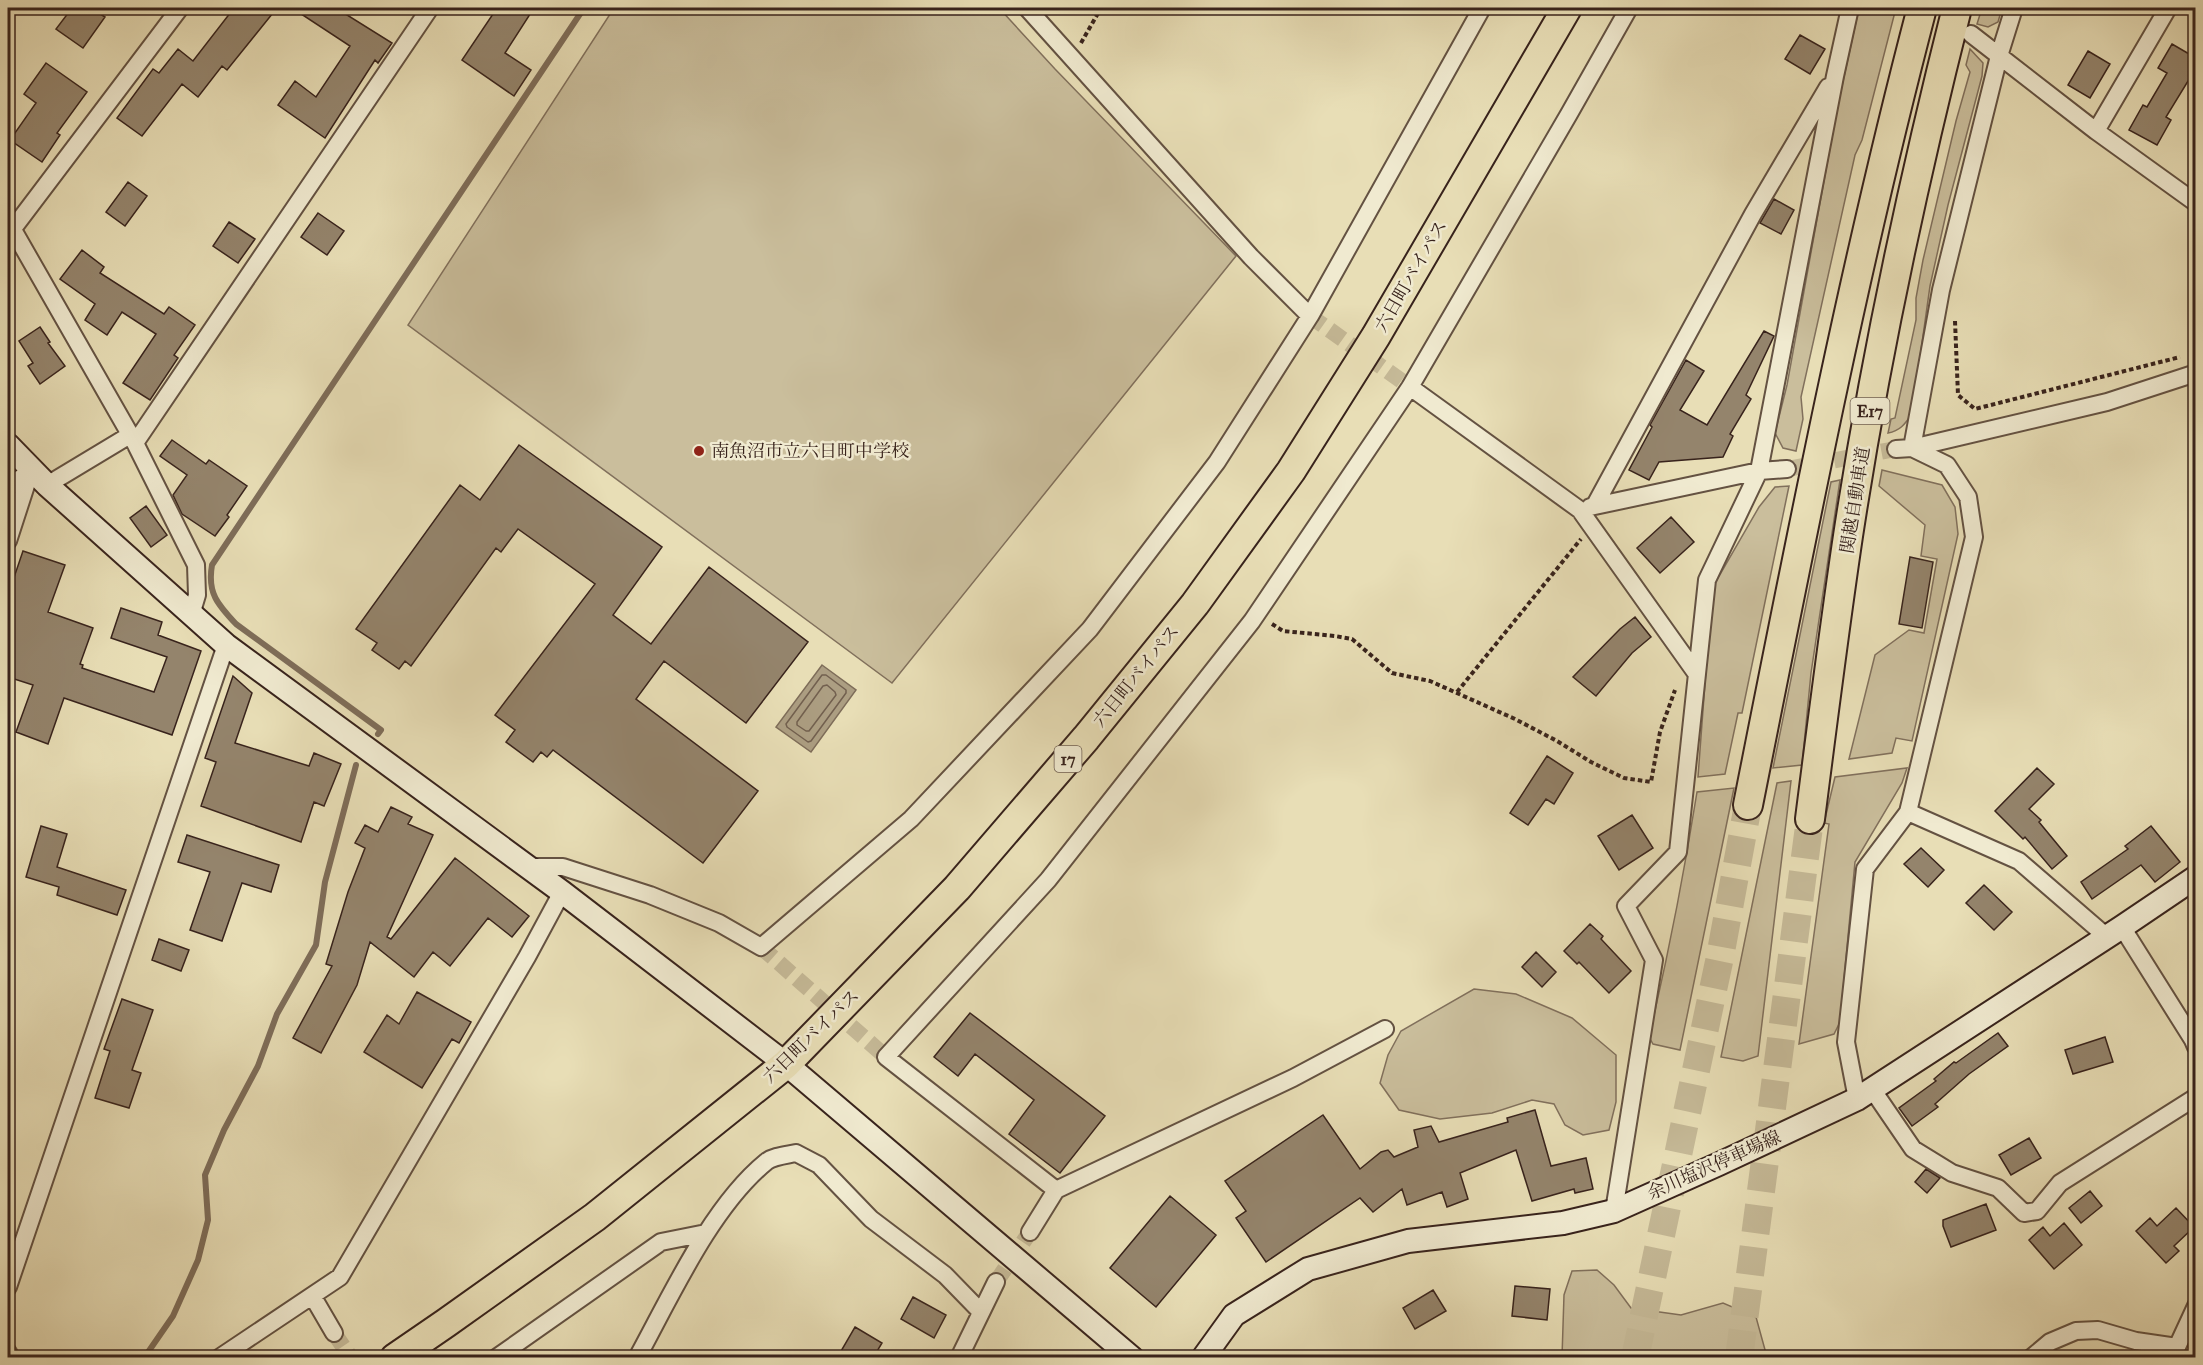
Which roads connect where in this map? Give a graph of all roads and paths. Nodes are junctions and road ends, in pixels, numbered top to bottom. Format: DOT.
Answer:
graph roads {
  1 [pos="180,8"];
  2 [pos="430,8"];
  3 [pos="1027,8"];
  4 [pos="1101,8"];
  5 [pos="1482,8"];
  6 [pos="1568,8"];
  7 [pos="1629,8"];
  8 [pos="1850,8"];
  9 [pos="1922,8"];
  10 [pos="1957,8"];
  11 [pos="2014,8"];
  12 [pos="2168,8"];
  13 [pos="1971,34"];
  14 [pos="1999,56"];
  15 [pos="1072,60"];
  16 [pos="1835,76"];
  17 [pos="2096,131"];
  18 [pos="2196,203"];
  19 [pos="10,225"];
  20 [pos="1941,290"];
  21 [pos="1310,316"];
  22 [pos="2184,356"];
  23 [pos="2196,373"];
  24 [pos="1410,387"];
  25 [pos="133,439"];
  26 [pos="8,445"];
  27 [pos="1904,449"];
  28 [pos="1787,468"];
  29 [pos="1760,471"];
  30 [pos="39,477"];
  31 [pos="8,488"];
  32 [pos="1588,508"];
  33 [pos="1590,526"];
  34 [pos="8,540"];
  35 [pos="191,615"];
  36 [pos="1252,621"];
  37 [pos="226,645"];
  38 [pos="1681,654"];
  39 [pos="1696,673"];
  40 [pos="1457,692"];
  41 [pos="1748,805"];
  42 [pos="1908,812"];
  43 [pos="1810,819"];
  44 [pos="527,867"];
  45 [pos="2196,877"];
  46 [pos="562,892"];
  47 [pos="2115,932"];
  48 [pos="1385,1029"];
  49 [pos="2196,1047"];
  50 [pos="786,1064"];
  51 [pos="1865,1094"];
  52 [pos="2196,1097"];
  53 [pos="1056,1190"];
  54 [pos="1614,1211"];
  55 [pos="1030,1232"];
  56 [pos="706,1233"];
  57 [pos="996,1282"];
  58 [pos="8,1287"];
  59 [pos="313,1297"];
  60 [pos="2196,1306"];
  61 [pos="981,1312"];
  62 [pos="334,1333"];
  63 [pos="8,1352"];
  64 [pos="2172,1352"];
  65 [pos="10,1358"];
  66 [pos="219,1358"];
  67 [pos="395,1358"];
  68 [pos="496,1358"];
  69 [pos="637,1358"];
  70 [pos="959,1358"];
  71 [pos="1132,1358"];
  72 [pos="1203,1358"];
  73 [pos="2031,1358"];
  1 -- 19 [label="street"];
  2 -- 25 [label="street"];
  3 -- 15 [label="street"];
  4 -- 15 [label="path"];
  5 -- 21 [label="street"];
  6 -- 50 [label="highway, 六日町バイパス / 17"];
  7 -- 24 [label="street"];
  8 -- 16 [label="street"];
  9 -- 41 [label="highway, E17"];
  10 -- 43 [label="highway, 関越自動車道 / E17"];
  11 -- 14 [label="street"];
  12 -- 17 [label="street"];
  13 -- 14 [label="street"];
  14 -- 17 [label="street"];
  14 -- 20 [label="street"];
  15 -- 21 [label="street"];
  16 -- 29 [label="street"];
  16 -- 32 [label="street"];
  17 -- 18 [label="street"];
  19 -- 25 [label="street"];
  20 -- 22 [label="path"];
  20 -- 27 [label="street"];
  21 -- 44 [label="street"];
  23 -- 27 [label="street"];
  24 -- 32 [label="street"];
  24 -- 36 [label="street"];
  25 -- 30 [label="street"];
  25 -- 35 [label="street"];
  26 -- 30 [label="street"];
  27 -- 42 [label="street"];
  28 -- 29 [label="street"];
  29 -- 32 [label="street"];
  29 -- 39 [label="street"];
  30 -- 31 [label="street"];
  30 -- 34 [label="street"];
  30 -- 35 [label="street"];
  32 -- 33 [label="street"];
  33 -- 38 [label="street"];
  33 -- 40 [label="path"];
  35 -- 37 [label="street"];
  36 -- 40 [label="path"];
  36 -- 53 [label="street"];
  37 -- 44 [label="street"];
  37 -- 58 [label="street"];
  38 -- 39 [label="street"];
  38 -- 40 [label="path"];
  39 -- 54 [label="street"];
  42 -- 47 [label="street"];
  42 -- 51 [label="street"];
  44 -- 46 [label="street"];
  45 -- 47 [label="street, 余川塩沢停車場線"];
  46 -- 50 [label="street"];
  46 -- 59 [label="street"];
  47 -- 49 [label="street"];
  47 -- 51 [label="street, 余川塩沢停車場線"];
  48 -- 53 [label="street"];
  50 -- 67 [label="highway, 六日町バイパス / 17"];
  50 -- 71 [label="street"];
  51 -- 52 [label="street"];
  51 -- 54 [label="street, 余川塩沢停車場線"];
  53 -- 55 [label="street"];
  54 -- 72 [label="street, 余川塩沢停車場線"];
  56 -- 61 [label="street"];
  56 -- 68 [label="street"];
  56 -- 69 [label="street"];
  57 -- 61 [label="street"];
  59 -- 62 [label="street"];
  59 -- 66 [label="street"];
  60 -- 64 [label="street"];
  61 -- 70 [label="street"];
  63 -- 65 [label="street"];
  64 -- 73 [label="street"];
}
